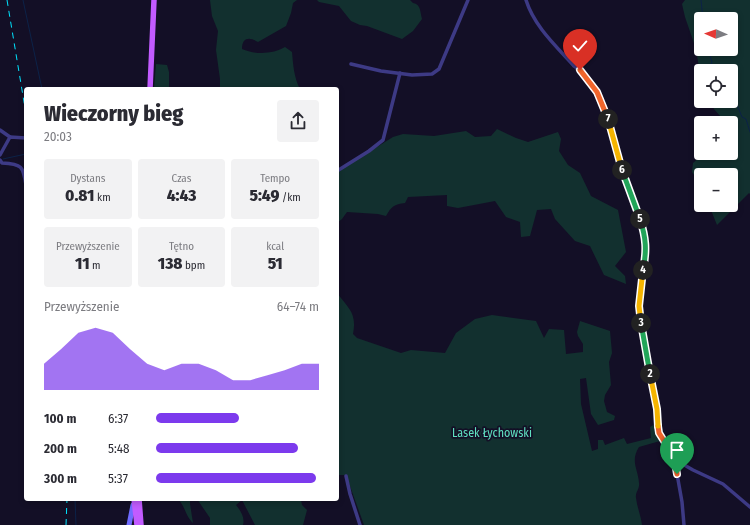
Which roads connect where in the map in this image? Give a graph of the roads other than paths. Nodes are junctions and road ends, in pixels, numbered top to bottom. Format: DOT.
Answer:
graph roads {
  1 [pos="154,0"];
  2 [pos="468,0"];
  3 [pos="526,0"];
  4 [pos="351,64"];
  5 [pos="400,73"];
  6 [pos="150,87"];
  7 [pos="0,130"];
  8 [pos="10,137"];
  9 [pos="24,138"];
  10 [pos="0,155"];
  11 [pos="0,160"];
  12 [pos="339,170"];
  13 [pos="24,177"];
  14 [pos="674,457"];
  15 [pos="346,476"];
  16 [pos="135,501"];
  17 [pos="136,501"];
  18 [pos="136,501"];
  19 [pos="750,508"];
  20 [pos="129,525"];
  21 [pos="137,525"];
  22 [pos="141,525"];
  23 [pos="360,525"];
  24 [pos="684,525"];
  1 -- 6 [label="main road"];
  2 -- 5 [label="street"];
  3 -- 14 [label="street"];
  4 -- 5 [label="street"];
  5 -- 12 [label="street"];
  7 -- 8 [label="street"];
  8 -- 9 [label="street"];
  8 -- 10 [label="street"];
  11 -- 13 [label="street"];
  14 -- 19 [label="street"];
  14 -- 24 [label="street"];
  15 -- 23 [label="street"];
  16 -- 20 [label="main road"];
  17 -- 21 [label="main road"];
  18 -- 22 [label="main road"];
}
